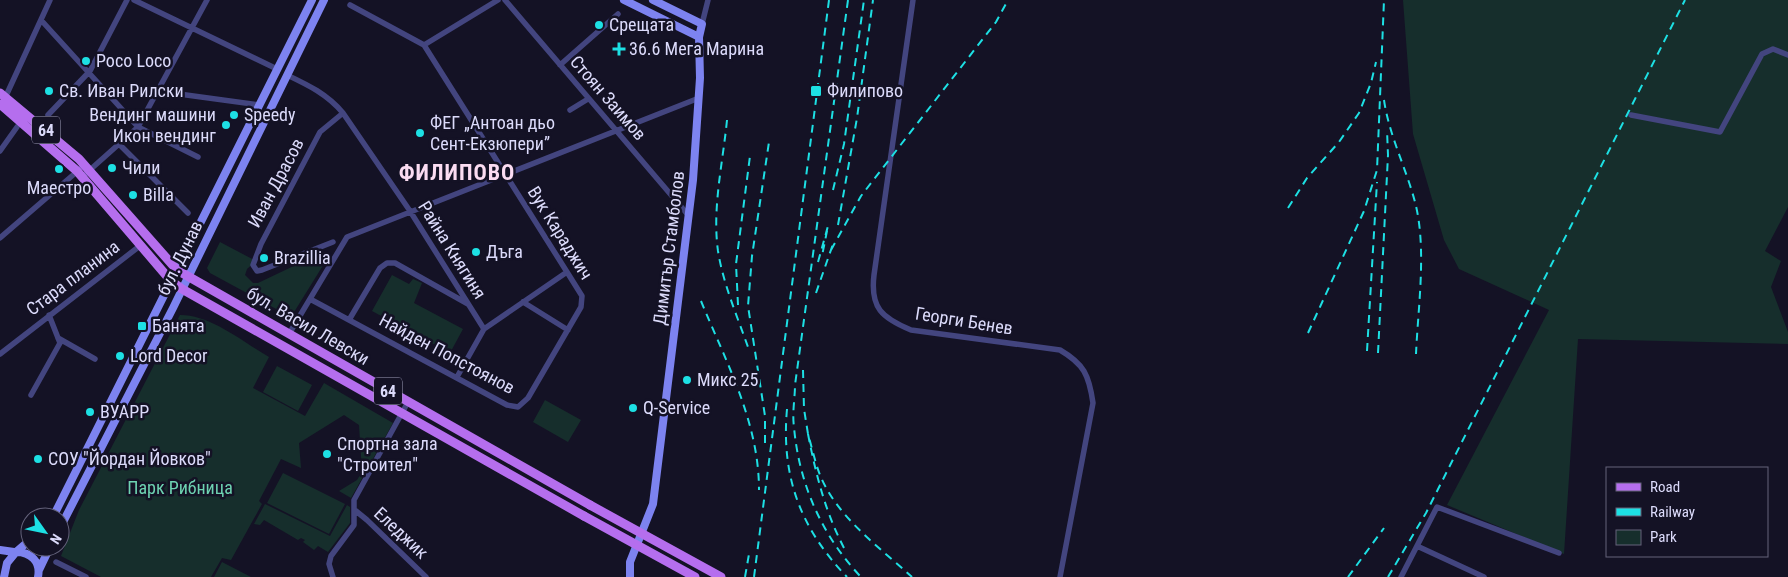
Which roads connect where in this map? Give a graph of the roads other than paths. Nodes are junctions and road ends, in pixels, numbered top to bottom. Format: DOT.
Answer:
graph roads {
  1 [pos="50,0"];
  2 [pos="126,0"];
  3 [pos="134,0"];
  4 [pos="207,0"];
  5 [pos="312,0"];
  6 [pos="324,0"];
  7 [pos="498,0"];
  8 [pos="505,0"];
  9 [pos="624,0"];
  10 [pos="653,0"];
  11 [pos="708,0"];
  12 [pos="913,0"];
  13 [pos="350,4"];
  14 [pos="618,14"];
  15 [pos="41,20"];
  16 [pos="702,24"];
  17 [pos="191,29"];
  18 [pos="698,37"];
  19 [pos="424,45"];
  20 [pos="1788,56"];
  21 [pos="560,65"];
  22 [pos="277,69"];
  23 [pos="90,71"];
  24 [pos="287,75"];
  25 [pos="156,91"];
  26 [pos="699,98"];
  27 [pos="588,99"];
  28 [pos="2,100"];
  29 [pos="259,105"];
  30 [pos="570,110"];
  31 [pos="343,113"];
  32 [pos="1631,114"];
  33 [pos="48,116"];
  34 [pos="17,127"];
  35 [pos="138,127"];
  36 [pos="616,131"];
  37 [pos="119,144"];
  38 [pos="0,151"];
  39 [pos="198,157"];
  40 [pos="87,168"];
  41 [pos="80,174"];
  42 [pos="505,175"];
  43 [pos="410,211"];
  44 [pos="188,213"];
  45 [pos="688,216"];
  46 [pos="0,238"];
  47 [pos="333,242"];
  48 [pos="141,246"];
  49 [pos="177,270"];
  50 [pos="568,272"];
  51 [pos="188,276"];
  52 [pos="171,281"];
  53 [pos="182,289"];
  54 [pos="310,299"];
  55 [pos="523,302"];
  56 [pos="468,304"];
  57 [pos="581,307"];
  58 [pos="49,315"];
  59 [pos="349,320"];
  60 [pos="484,329"];
  61 [pos="568,330"];
  62 [pos="290,334"];
  63 [pos="58,338"];
  64 [pos="0,354"];
  65 [pos="94,359"];
  66 [pos="457,377"];
  67 [pos="32,395"];
  68 [pos="408,402"];
  69 [pos="403,413"];
  70 [pos="58,507"];
  71 [pos="70,508"];
  72 [pos="356,511"];
  73 [pos="1417,546"];
  74 [pos="20,548"];
  75 [pos="0,550"];
  76 [pos="15,552"];
  77 [pos="1559,553"];
  78 [pos="46,557"];
  79 [pos="56,562"];
  80 [pos="38,574"];
  81 [pos="4,577"];
  82 [pos="86,577"];
  83 [pos="333,577"];
  84 [pos="426,577"];
  85 [pos="630,577"];
  86 [pos="695,577"];
  87 [pos="721,577"];
  88 [pos="1060,577"];
  89 [pos="1401,577"];
  90 [pos="1484,577"];
  1 -- 15 [label="street"];
  2 -- 23 [label="street"];
  3 -- 17 [label="street"];
  4 -- 17 [label="street"];
  5 -- 22 [label="main road, бул. Дунав"];
  6 -- 24 [label="main road, бул. Дунав"];
  7 -- 19 [label="street"];
  8 -- 21 [label="street, Стоян Заимов"];
  9 -- 18 [label="main road"];
  10 -- 16 [label="main road"];
  11 -- 16 [label="street, Димитър Стамболов"];
  12 -- 88 [label="street, Георги Бенев"];
  13 -- 19 [label="street, Вук Караджич"];
  14 -- 21 [label="street"];
  15 -- 23 [label="street"];
  15 -- 28 [label="street"];
  16 -- 18 [label="main road, Димитър Стамболов"];
  17 -- 22 [label="street"];
  17 -- 25 [label="street"];
  18 -- 26 [label="main road, Димитър Стамболов"];
  19 -- 42 [label="street, Вук Караджич"];
  20 -- 32 [label="street"];
  21 -- 27 [label="street, Стоян Заимов"];
  22 -- 29 [label="main road, бул. Дунав"];
  23 -- 33 [label="street"];
  23 -- 35 [label="street"];
  24 -- 31 [label="street, Райна Княгиня"];
  24 -- 51 [label="main road, бул. Дунав"];
  25 -- 29 [label="street"];
  25 -- 35 [label="street"];
  26 -- 36 [label="street"];
  26 -- 45 [label="main road, Димитър Стамболов"];
  27 -- 30 [label="street"];
  27 -- 36 [label="street, Стоян Заимов"];
  28 -- 40 [label="main road, бул. Васил Левски / 64"];
  28 -- 41 [label="main road, бул. Васил Левски / 64"];
  29 -- 49 [label="main road, бул. Дунав"];
  31 -- 43 [label="street, Райна Княгиня"];
  31 -- 47 [label="street, Иван Драсов"];
  34 -- 38 [label="street"];
  35 -- 37 [label="street"];
  35 -- 39 [label="street"];
  36 -- 42 [label="street"];
  36 -- 45 [label="street, Стоян Заимов"];
  37 -- 40 [label="street"];
  37 -- 44 [label="street"];
  40 -- 41 [label="street"];
  40 -- 49 [label="main road, бул. Васил Левски / 64"];
  41 -- 46 [label="street"];
  41 -- 48 [label="main road, бул. Васил Левски / 64"];
  42 -- 43 [label="street"];
  42 -- 50 [label="street, Вук Караджич"];
  43 -- 54 [label="street"];
  43 -- 56 [label="street, Райна Княгиня"];
  45 -- 85 [label="main road, Димитър Стамболов"];
  48 -- 52 [label="main road, бул. Васил Левски / 64"];
  48 -- 58 [label="street, Стара планина"];
  49 -- 51 [label="main road, бул. Васил Левски / 64"];
  49 -- 52 [label="main road, бул. Дунав"];
  50 -- 55 [label="street"];
  50 -- 57 [label="street, Вук Караджич"];
  51 -- 53 [label="main road, бул. Дунав"];
  51 -- 62 [label="main road, бул. Васил Левски / 64"];
  52 -- 53 [label="main road, бул. Васил Левски / 64"];
  52 -- 70 [label="main road, бул. Дунав"];
  53 -- 69 [label="main road, бул. Васил Левски / 64"];
  53 -- 71 [label="main road, бул. Дунав"];
  54 -- 59 [label="street, Найден Попстоянов"];
  54 -- 62 [label="street"];
  55 -- 60 [label="street"];
  55 -- 61 [label="street"];
  56 -- 59 [label="street"];
  56 -- 60 [label="street, Райна Княгиня"];
  57 -- 61 [label="street, Найден Попстоянов"];
  58 -- 63 [label="street"];
  58 -- 64 [label="street, Стара планина"];
  59 -- 66 [label="street, Найден Попстоянов"];
  60 -- 66 [label="street"];
  61 -- 66 [label="street, Найден Попстоянов"];
  62 -- 68 [label="main road, бул. Васил Левски / 64"];
  63 -- 65 [label="street"];
  63 -- 67 [label="street"];
  68 -- 69 [label="street"];
  68 -- 87 [label="main road, бул. Васил Левски / 64, bridge"];
  69 -- 72 [label="street"];
  69 -- 86 [label="main road, бул. Васил Левски / 64, bridge"];
  72 -- 83 [label="street"];
  72 -- 84 [label="street, Еледжик"];
  73 -- 77 [label="street"];
  73 -- 89 [label="street"];
  73 -- 90 [label="street"];
  74 -- 76 [label="main road"];
  75 -- 76 [label="main road"];
  76 -- 80 [label="main road"];
  76 -- 81 [label="main road"];
  78 -- 80 [label="main road"];
  79 -- 82 [label="street"];
}
